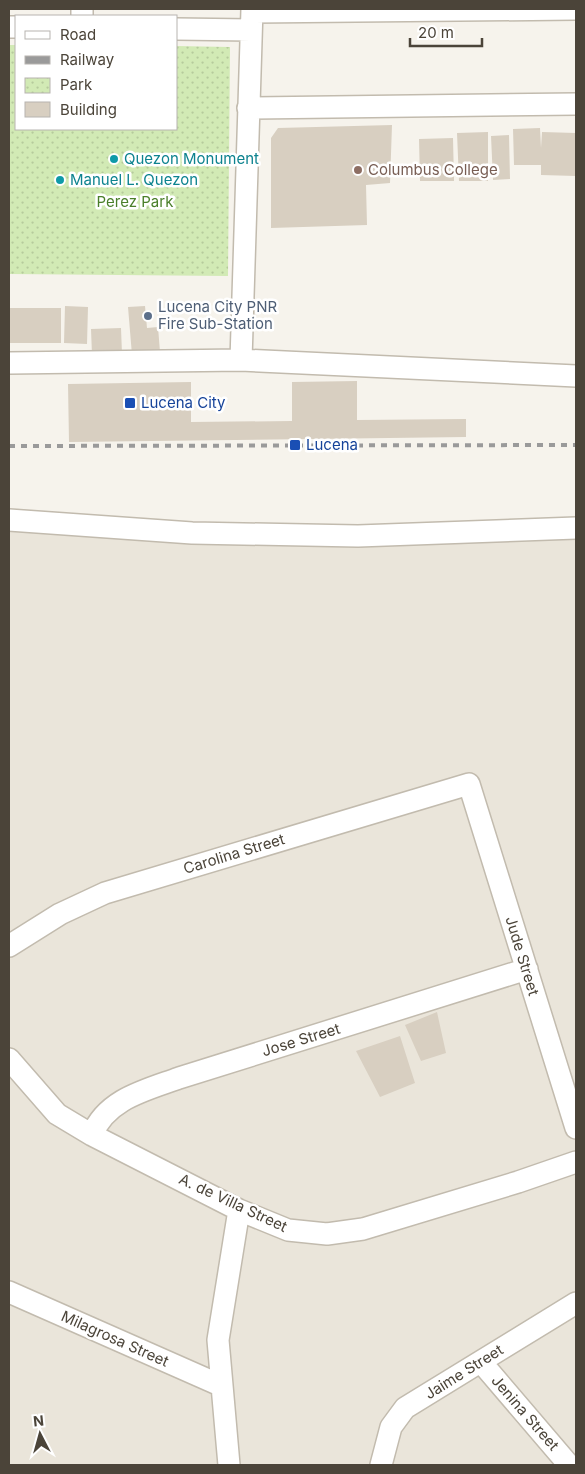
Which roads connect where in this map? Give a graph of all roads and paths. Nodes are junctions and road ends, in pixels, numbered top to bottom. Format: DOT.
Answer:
graph roads {
  1 [pos="576,9"];
  2 [pos="252,17"];
  3 [pos="178,29"];
  4 [pos="576,104"];
  5 [pos="248,108"];
  6 [pos="241,360"];
  7 [pos="9,363"];
  8 [pos="576,376"];
  9 [pos="9,520"];
  10 [pos="576,528"];
  11 [pos="469,784"];
  12 [pos="9,946"];
  13 [pos="527,970"];
  14 [pos="9,1059"];
  15 [pos="576,1128"];
  16 [pos="92,1135"];
  17 [pos="576,1162"];
  18 [pos="239,1210"];
  19 [pos="9,1292"];
  20 [pos="576,1303"];
  21 [pos="481,1362"];
  22 [pos="222,1386"];
  23 [pos="229,1465"];
  24 [pos="382,1465"];
  25 [pos="569,1465"];
  1 -- 2 [label="street"];
  2 -- 3 [label="street"];
  2 -- 5 [label="street"];
  4 -- 5 [label="street"];
  5 -- 6 [label="street"];
  6 -- 7 [label="street"];
  6 -- 8 [label="street"];
  9 -- 10 [label="street"];
  11 -- 12 [label="street, Carolina Street"];
  11 -- 13 [label="street, Jude Street"];
  13 -- 15 [label="street, Jude Street"];
  13 -- 16 [label="street, Jose Street"];
  14 -- 16 [label="street, A. de Villa Street"];
  16 -- 18 [label="street, A. de Villa Street"];
  17 -- 18 [label="street, A. de Villa Street"];
  18 -- 22 [label="street"];
  19 -- 22 [label="street, Milagrosa Street"];
  20 -- 21 [label="street, Jaime Street"];
  21 -- 24 [label="street, Jaime Street"];
  21 -- 25 [label="street, Jenina Street"];
  22 -- 23 [label="street"];
}
